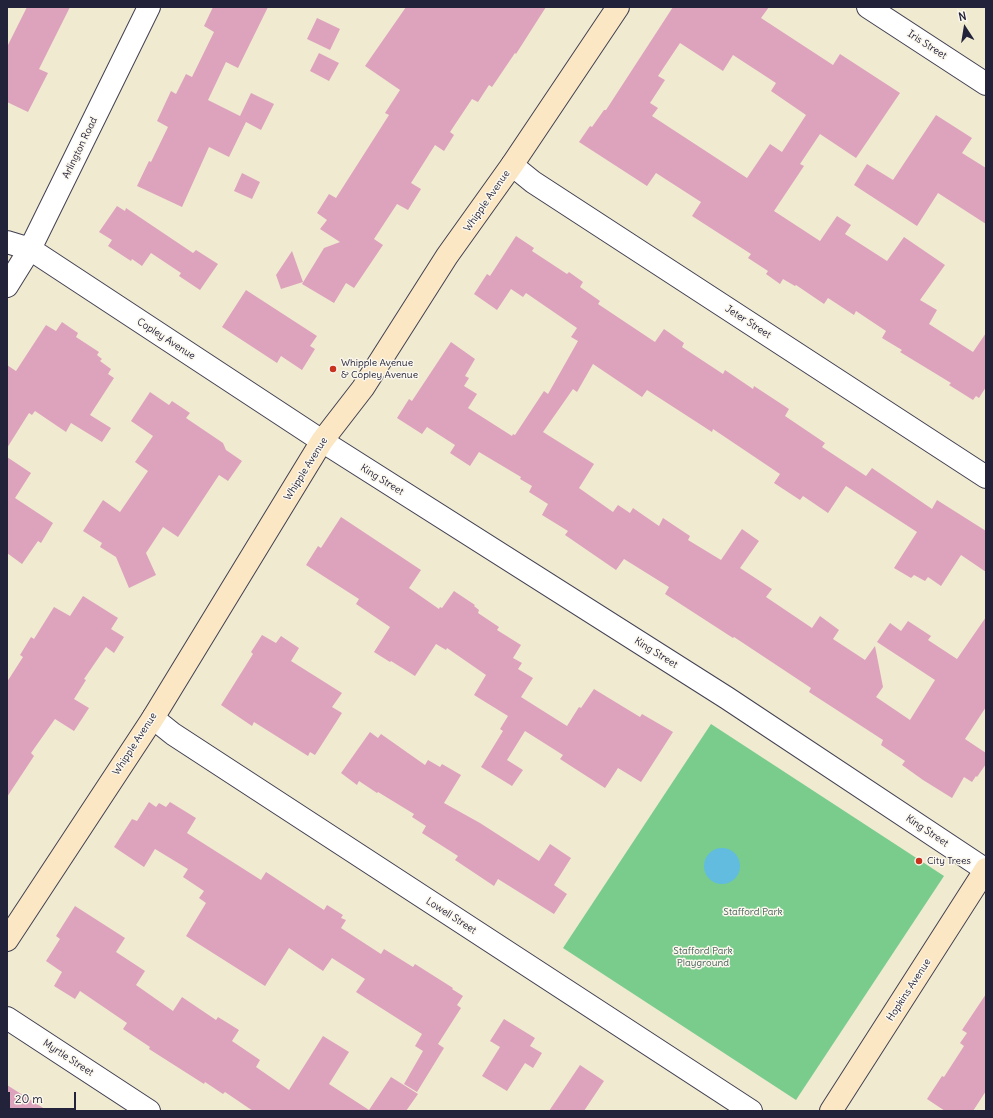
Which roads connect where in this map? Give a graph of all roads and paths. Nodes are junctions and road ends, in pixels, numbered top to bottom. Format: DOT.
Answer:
graph roads {
  1 [pos="149,7"];
  2 [pos="618,7"];
  3 [pos="868,7"];
  4 [pos="986,84"];
  5 [pos="512,165"];
  6 [pos="7,242"];
  7 [pos="30,249"];
  8 [pos="7,286"];
  9 [pos="322,442"];
  10 [pos="986,478"];
  11 [pos="153,718"];
  12 [pos="986,870"];
  13 [pos="7,940"];
  14 [pos="7,1018"];
  15 [pos="149,1111"];
  16 [pos="751,1111"];
  17 [pos="831,1111"];
  1 -- 7 [label="street, Arlington Road"];
  2 -- 5 [label="main road, Whipple Avenue"];
  3 -- 4 [label="street, Iris Street"];
  5 -- 9 [label="main road, Whipple Avenue"];
  5 -- 10 [label="street, Jeter Street"];
  6 -- 7 [label="street, Copley Avenue"];
  7 -- 8 [label="street, Arlington Road"];
  7 -- 9 [label="street, Copley Avenue"];
  9 -- 11 [label="main road, Whipple Avenue"];
  9 -- 12 [label="street, King Street"];
  11 -- 13 [label="main road, Whipple Avenue"];
  11 -- 16 [label="street, Lowell Street"];
  12 -- 17 [label="main road, Hopkins Avenue"];
  14 -- 15 [label="street, Myrtle Street"];
}
